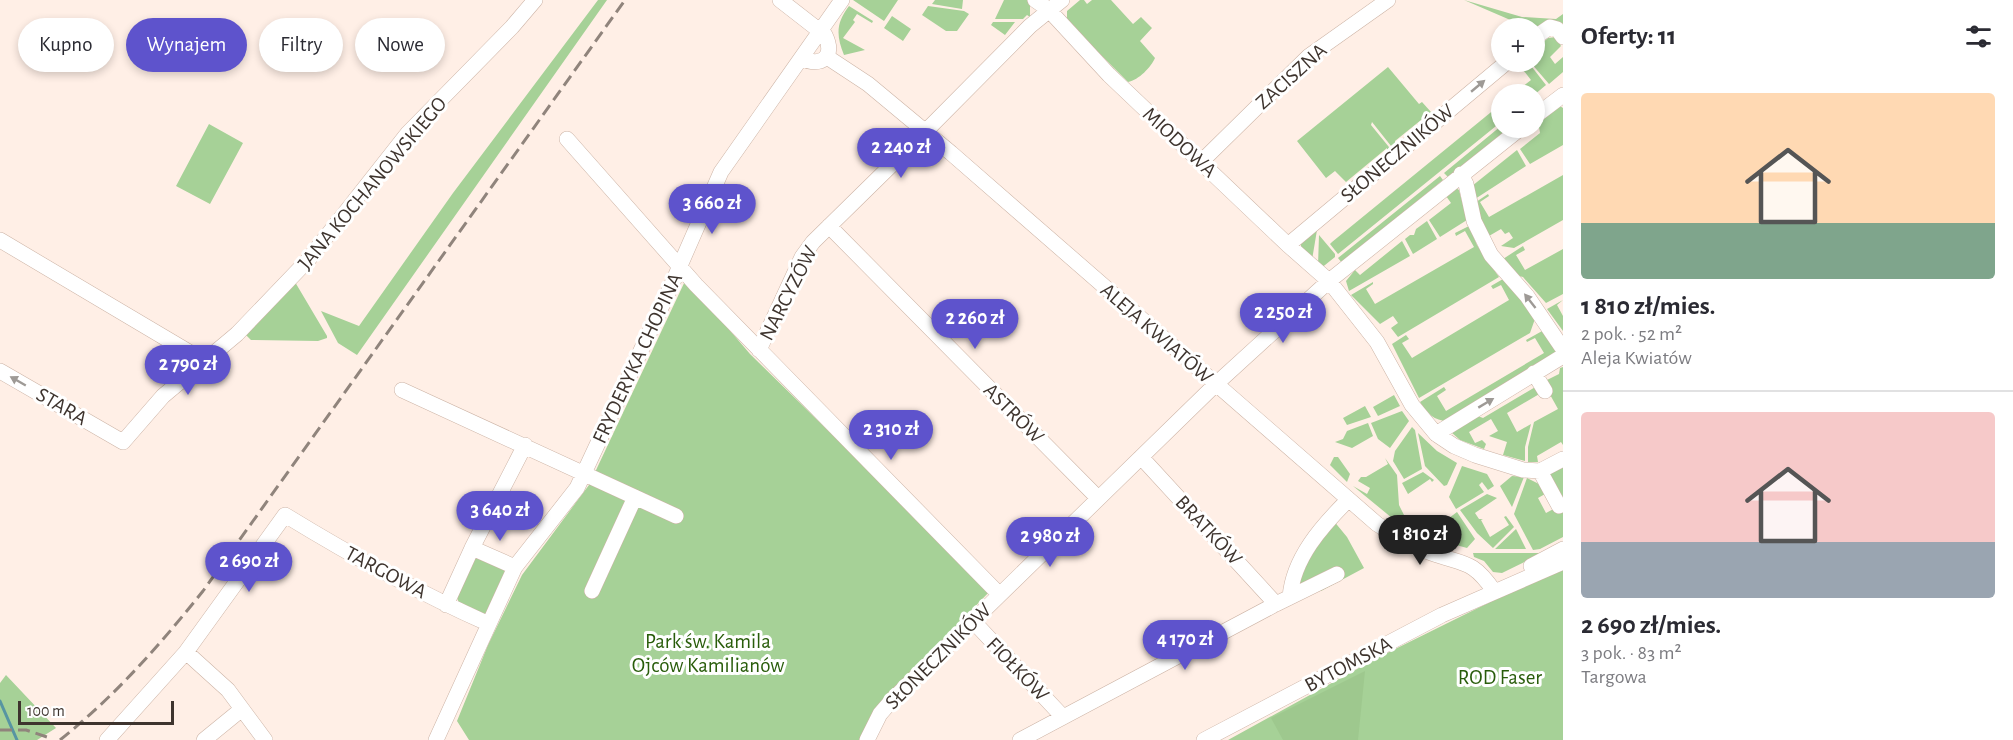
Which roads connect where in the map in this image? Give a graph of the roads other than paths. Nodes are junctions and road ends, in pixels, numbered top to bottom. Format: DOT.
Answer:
graph roads {
  1 [pos="535,0"];
  2 [pos="780,0"];
  3 [pos="842,0"];
  4 [pos="1035,0"];
  5 [pos="1062,0"];
  6 [pos="1388,0"];
  7 [pos="1048,9"];
  8 [pos="1545,30"];
  9 [pos="820,31"];
  10 [pos="1563,37"];
  11 [pos="827,57"];
  12 [pos="801,58"];
  13 [pos="1495,72"];
  14 [pos="1563,95"];
  15 [pos="1545,109"];
  16 [pos="926,132"];
  17 [pos="1508,138"];
  18 [pos="567,140"];
  19 [pos="1202,161"];
  20 [pos="1461,174"];
  21 [pos="829,226"];
  22 [pos="0,240"];
  23 [pos="1288,245"];
  24 [pos="679,267"];
  25 [pos="1329,281"];
  26 [pos="1563,349"];
  27 [pos="759,350"];
  28 [pos="1563,356"];
  29 [pos="204,361"];
  30 [pos="0,371"];
  31 [pos="1534,373"];
  32 [pos="1216,384"];
  33 [pos="402,390"];
  34 [pos="1545,391"];
  35 [pos="1436,434"];
  36 [pos="123,442"];
  37 [pos="525,446"];
  38 [pos="1141,457"];
  39 [pos="1563,459"];
  40 [pos="1540,471"];
  41 [pos="584,472"];
  42 [pos="635,496"];
  43 [pos="1098,498"];
  44 [pos="1348,500"];
  45 [pos="1559,506"];
  46 [pos="676,516"];
  47 [pos="472,548"];
  48 [pos="1563,549"];
  49 [pos="1563,562"];
  50 [pos="515,567"];
  51 [pos="1337,574"];
  52 [pos="592,591"];
  53 [pos="1494,591"];
  54 [pos="999,594"];
  55 [pos="1283,600"];
  56 [pos="446,605"];
  57 [pos="973,621"];
  58 [pos="489,624"];
  59 [pos="186,652"];
  60 [pos="242,709"];
  61 [pos="1064,717"];
  62 [pos="107,740"];
  63 [pos="204,740"];
  64 [pos="264,740"];
  65 [pos="436,740"];
  66 [pos="867,740"];
  67 [pos="1020,740"];
  68 [pos="1204,740"];
  1 -- 29 [label="street, JANA KOCHANOWSKIEGO"];
  2 -- 9 [label="street"];
  3 -- 9 [label="street, FRYDERYKA CHOPINA"];
  4 -- 7 [label="street, MIODOWA"];
  5 -- 7 [label="street, NARCYZÓW"];
  6 -- 19 [label="street, ZACISZNA"];
  7 -- 16 [label="street, NARCYZÓW"];
  7 -- 19 [label="street, MIODOWA"];
  8 -- 10 [label="street"];
  9 -- 11 [label="street"];
  9 -- 12 [label="street, FRYDERYKA CHOPINA"];
  11 -- 12 [label="street"];
  11 -- 16 [label="street, ALEJA KWIATÓW"];
  12 -- 24 [label="street, FRYDERYKA CHOPINA"];
  23 -- 13 [label="street, SŁONECZNIKÓW, one-way"];
  14 -- 15 [label="street"];
  16 -- 21 [label="street, NARCYZÓW"];
  16 -- 32 [label="street, ALEJA KWIATÓW"];
  17 -- 20 [label="street, SŁONECZNIKÓW"];
  18 -- 24 [label="street"];
  19 -- 23 [label="street, MIODOWA"];
  20 -- 25 [label="street, SŁONECZNIKÓW"];
  26 -- 20 [label="street, one-way"];
  21 -- 27 [label="street, NARCYZÓW"];
  21 -- 43 [label="street, ASTRÓW"];
  22 -- 29 [label="street"];
  23 -- 25 [label="street, MIODOWA"];
  24 -- 27 [label="street"];
  24 -- 41 [label="street, FRYDERYKA CHOPINA"];
  25 -- 32 [label="street, SŁONECZNIKÓW"];
  25 -- 35 [label="street"];
  27 -- 54 [label="street"];
  28 -- 31 [label="street"];
  29 -- 36 [label="street, JANA KOCHANOWSKIEGO"];
  36 -- 30 [label="street, STARA, one-way"];
  31 -- 34 [label="street"];
  35 -- 31 [label="street, one-way"];
  32 -- 38 [label="street, SŁONECZNIKÓW"];
  32 -- 44 [label="street, ALEJA KWIATÓW"];
  33 -- 37 [label="street"];
  35 -- 40 [label="street"];
  37 -- 41 [label="street"];
  37 -- 47 [label="street"];
  38 -- 43 [label="street, SŁONECZNIKÓW"];
  38 -- 55 [label="street, BRATKÓW"];
  39 -- 40 [label="street"];
  40 -- 45 [label="street"];
  41 -- 42 [label="street"];
  41 -- 50 [label="street, FRYDERYKA CHOPINA"];
  42 -- 46 [label="street"];
  42 -- 52 [label="street"];
  43 -- 54 [label="street, SŁONECZNIKÓW"];
  44 -- 53 [label="street, ALEJA KWIATÓW"];
  44 -- 55 [label="street"];
  47 -- 50 [label="street"];
  47 -- 56 [label="street"];
  48 -- 53 [label="street, BYTOMSKA"];
  49 -- 53 [label="street, BYTOMSKA"];
  50 -- 58 [label="street, FRYDERYKA CHOPINA"];
  51 -- 55 [label="street, FIOŁKÓW"];
  53 -- 68 [label="street, BYTOMSKA"];
  54 -- 57 [label="street, SŁONECZNIKÓW"];
  55 -- 61 [label="street, FIOŁKÓW"];
  56 -- 58 [label="street, TARGOWA"];
  56 -- 59 [label="street, TARGOWA"];
  57 -- 61 [label="street, FIOŁKÓW"];
  57 -- 66 [label="street, SŁONECZNIKÓW"];
  58 -- 65 [label="street, FRYDERYKA CHOPINA"];
  59 -- 60 [label="street"];
  59 -- 62 [label="street"];
  60 -- 63 [label="street"];
  60 -- 64 [label="street"];
  61 -- 67 [label="street, FIOŁKÓW"];
}
